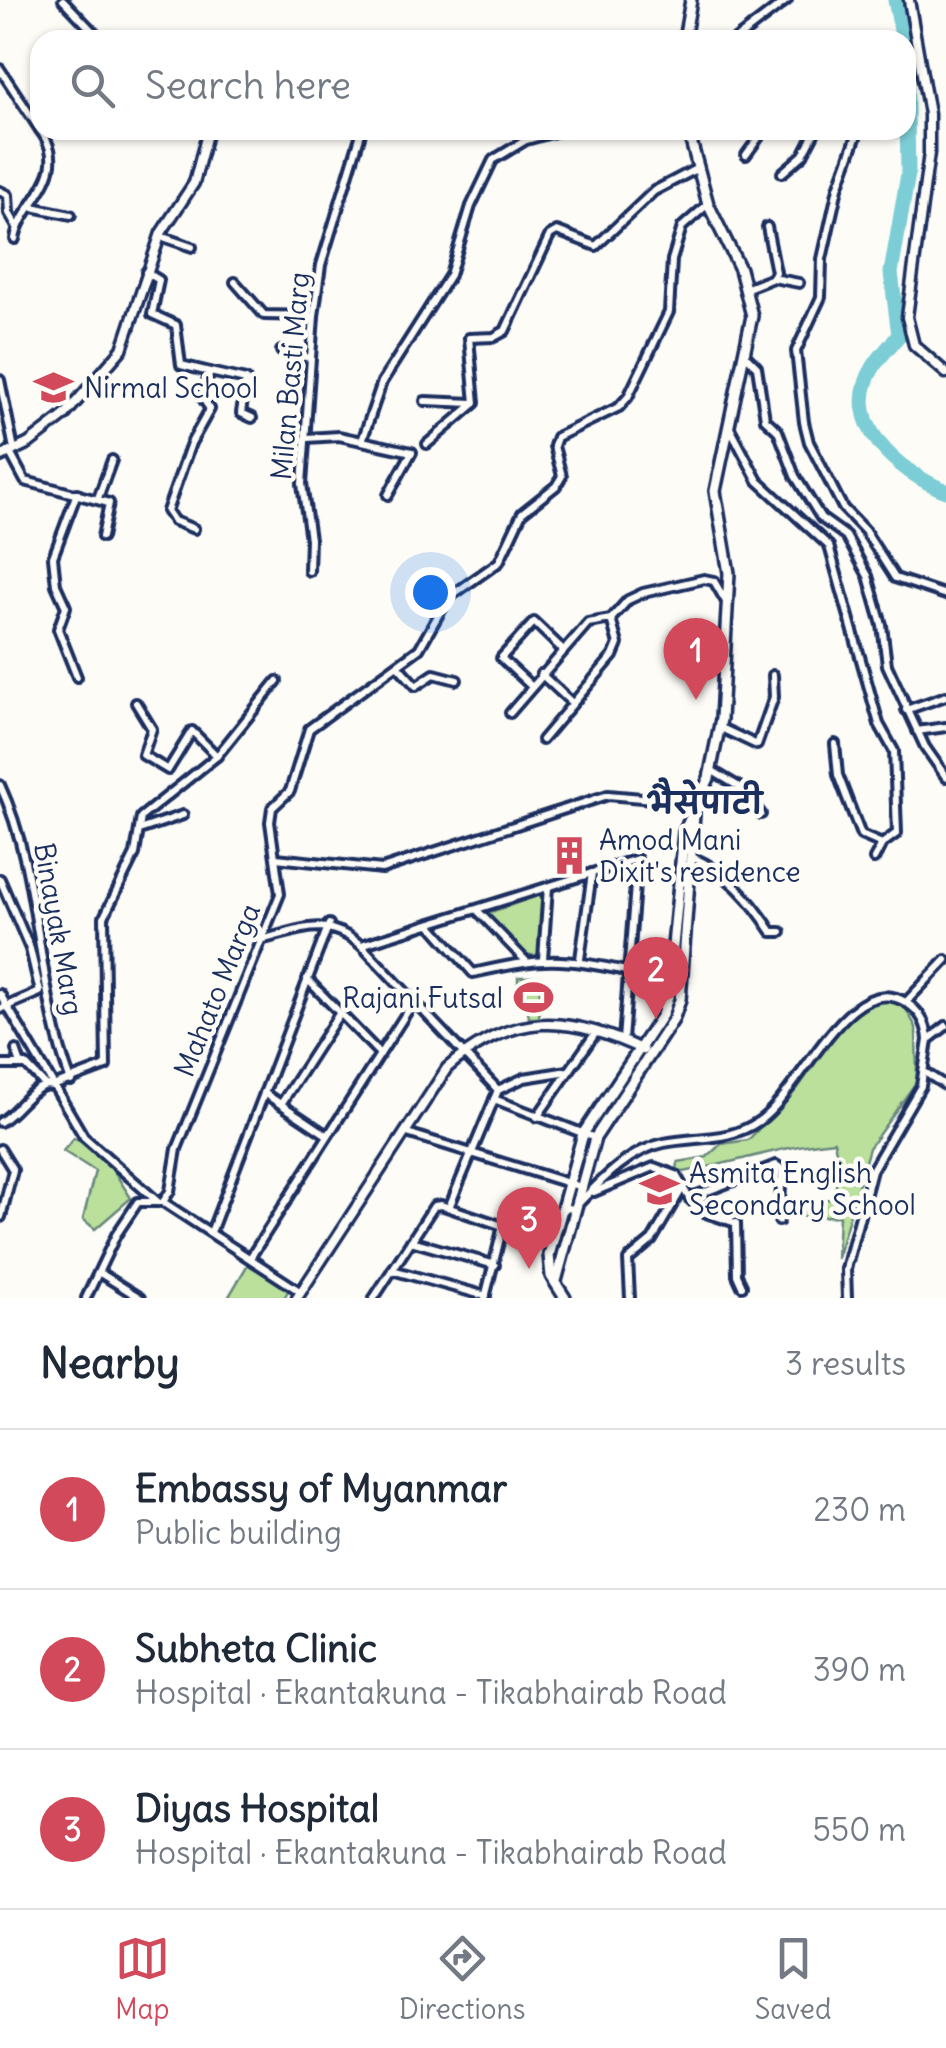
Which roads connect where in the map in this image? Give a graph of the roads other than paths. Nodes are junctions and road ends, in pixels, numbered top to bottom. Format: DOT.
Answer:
graph roads {
  1 [pos="63,0"];
  2 [pos="691,0"];
  3 [pos="787,0"];
  4 [pos="909,0"];
  5 [pos="91,30"];
  6 [pos="686,30"];
  7 [pos="747,30"];
  8 [pos="915,30"];
  9 [pos="916,38"];
  10 [pos="0,68"];
  11 [pos="30,114"];
  12 [pos="47,140"];
  13 [pos="205,140"];
  14 [pos="359,140"];
  15 [pos="526,140"];
  16 [pos="691,140"];
  17 [pos="756,140"];
  18 [pos="811,140"];
  19 [pos="855,140"];
  20 [pos="746,154"];
  21 [pos="698,168"];
  22 [pos="782,172"];
  23 [pos="0,191"];
  24 [pos="708,204"];
  25 [pos="32,207"];
  26 [pos="72,216"];
  27 [pos="767,227"];
  28 [pos="17,228"];
  29 [pos="160,236"];
  30 [pos="15,239"];
  31 [pos="192,248"];
  32 [pos="146,272"];
  33 [pos="772,278"];
  34 [pos="234,282"];
  35 [pos="799,283"];
  36 [pos="745,289"];
  37 [pos="314,316"];
  38 [pos="281,351"];
  39 [pos="746,356"];
  40 [pos="310,358"];
  41 [pos="210,372"];
  42 [pos="946,373"];
  43 [pos="0,380"];
  44 [pos="426,401"];
  45 [pos="475,403"];
  46 [pos="252,418"];
  47 [pos="726,423"];
  48 [pos="306,438"];
  49 [pos="362,440"];
  50 [pos="427,444"];
  51 [pos="12,450"];
  52 [pos="0,457"];
  53 [pos="112,460"];
  54 [pos="77,493"];
  55 [pos="388,495"];
  56 [pos="98,498"];
  57 [pos="194,528"];
  58 [pos="102,537"];
  59 [pos="309,571"];
  60 [pos="946,596"];
  61 [pos="726,600"];
  62 [pos="611,619"];
  63 [pos="563,650"];
  64 [pos="398,666"];
  65 [pos="541,674"];
  66 [pos="773,675"];
  67 [pos="77,677"];
  68 [pos="457,680"];
  69 [pos="277,681"];
  70 [pos="530,685"];
  71 [pos="946,696"];
  72 [pos="570,701"];
  73 [pos="136,703"];
  74 [pos="906,710"];
  75 [pos="510,713"];
  76 [pos="719,727"];
  77 [pos="946,727"];
  78 [pos="917,731"];
  79 [pos="542,740"];
  80 [pos="835,744"];
  81 [pos="218,756"];
  82 [pos="944,766"];
  83 [pos="711,770"];
  84 [pos="946,778"];
  85 [pos="0,786"];
  86 [pos="700,803"];
  87 [pos="761,814"];
  88 [pos="183,815"];
  89 [pos="694,815"];
  90 [pos="140,830"];
  91 [pos="882,844"];
  92 [pos="692,857"];
  93 [pos="276,858"];
  94 [pos="874,859"];
  95 [pos="592,873"];
  96 [pos="0,879"];
  97 [pos="548,887"];
  98 [pos="478,910"];
  99 [pos="683,919"];
  100 [pos="329,924"];
  101 [pos="430,924"];
  102 [pos="780,932"];
  103 [pos="264,939"];
  104 [pos="361,945"];
  105 [pos="543,959"];
  106 [pos="580,959"];
  107 [pos="946,960"];
  108 [pos="526,961"];
  109 [pos="630,972"];
  110 [pos="306,978"];
  111 [pos="0,994"];
  112 [pos="414,1001"];
  113 [pos="906,1002"];
  114 [pos="2,1008"];
  115 [pos="339,1014"];
  116 [pos="946,1026"];
  117 [pos="598,1030"];
  118 [pos="623,1040"];
  119 [pos="928,1040"];
  120 [pos="641,1049"];
  121 [pos="16,1050"];
  122 [pos="379,1054"];
  123 [pos="463,1054"];
  124 [pos="651,1054"];
  125 [pos="20,1064"];
  126 [pos="2,1065"];
  127 [pos="568,1071"];
  128 [pos="926,1073"];
  129 [pos="71,1081"];
  130 [pos="50,1085"];
  131 [pos="946,1086"];
  132 [pos="498,1090"];
  133 [pos="264,1093"];
  134 [pos="494,1099"];
  135 [pos="282,1104"];
  136 [pos="537,1116"];
  137 [pos="0,1122"];
  138 [pos="406,1133"];
  139 [pos="327,1134"];
  140 [pos="584,1134"];
  141 [pos="595,1138"];
  142 [pos="0,1149"];
  143 [pos="471,1154"];
  144 [pos="567,1182"];
  145 [pos="578,1186"];
  146 [pos="683,1188"];
  147 [pos="588,1194"];
  148 [pos="690,1198"];
  149 [pos="160,1202"];
  150 [pos="450,1205"];
  151 [pos="561,1206"];
  152 [pos="573,1209"];
  153 [pos="1,1217"];
  154 [pos="779,1221"];
  155 [pos="211,1232"];
  156 [pos="411,1241"];
  157 [pos="250,1258"];
  158 [pos="496,1265"];
  159 [pos="392,1270"];
  160 [pos="100,1273"];
  161 [pos="742,1286"];
  162 [pos="558,1292"];
  163 [pos="299,1295"];
  164 [pos="486,1297"];
  165 [pos="86,1298"];
  166 [pos="140,1298"];
  167 [pos="374,1298"];
  168 [pos="630,1298"];
  169 [pos="847,1298"];
  1 -- 5 [label="street"];
  2 -- 6 [label="main road"];
  3 -- 7 [label="street"];
  4 -- 8 [label="street"];
  9 -- 42 [label="street"];
  10 -- 11 [label="street"];
  12 -- 25 [label="street"];
  13 -- 29 [label="street"];
  14 -- 37 [label="street, Milan Basti Marg"];
  15 -- 49 [label="street"];
  16 -- 21 [label="main road"];
  17 -- 20 [label="street"];
  18 -- 22 [label="street"];
  19 -- 60 [label="street"];
  21 -- 24 [label="main road"];
  21 -- 45 [label="street"];
  23 -- 28 [label="street"];
  24 -- 36 [label="main road"];
  24 -- 64 [label="street, Mahato Marga"];
  25 -- 26 [label="street"];
  25 -- 28 [label="street"];
  27 -- 33 [label="street"];
  28 -- 30 [label="street"];
  29 -- 31 [label="street"];
  29 -- 32 [label="street"];
  32 -- 41 [label="street"];
  32 -- 51 [label="street"];
  33 -- 35 [label="street"];
  33 -- 36 [label="street"];
  34 -- 37 [label="street"];
  36 -- 39 [label="main road"];
  37 -- 40 [label="street, Milan Basti Marg"];
  38 -- 40 [label="street"];
  39 -- 47 [label="main road"];
  39 -- 74 [label="street"];
  40 -- 48 [label="street, Milan Basti Marg"];
  41 -- 46 [label="street"];
  41 -- 57 [label="street"];
  43 -- 51 [label="street"];
  44 -- 45 [label="street"];
  45 -- 50 [label="street"];
  47 -- 61 [label="main road"];
  47 -- 91 [label="street"];
  48 -- 49 [label="street"];
  48 -- 59 [label="street, Milan Basti Marg"];
  49 -- 55 [label="street"];
  51 -- 52 [label="street"];
  51 -- 54 [label="street"];
  53 -- 56 [label="street"];
  54 -- 56 [label="street"];
  54 -- 67 [label="street"];
  56 -- 58 [label="street"];
  61 -- 62 [label="street"];
  61 -- 76 [label="main road"];
  62 -- 63 [label="street"];
  62 -- 72 [label="street"];
  63 -- 65 [label="street"];
  63 -- 70 [label="street"];
  64 -- 68 [label="street"];
  64 -- 93 [label="street, Mahato Marga"];
  65 -- 70 [label="street"];
  65 -- 72 [label="street"];
  66 -- 76 [label="street"];
  69 -- 81 [label="street"];
  70 -- 75 [label="street"];
  71 -- 74 [label="street"];
  72 -- 79 [label="street"];
  73 -- 81 [label="street"];
  74 -- 78 [label="street"];
  76 -- 83 [label="main road"];
  77 -- 78 [label="street"];
  78 -- 82 [label="street"];
  80 -- 91 [label="street"];
  81 -- 90 [label="street"];
  82 -- 84 [label="street"];
  83 -- 86 [label="main road"];
  83 -- 87 [label="street"];
  85 -- 129 [label="street, Binayak Marg"];
  86 -- 89 [label="main road"];
  86 -- 93 [label="street"];
  88 -- 90 [label="street"];
  89 -- 92 [label="main road"];
  89 -- 99 [label="main road"];
  90 -- 129 [label="street"];
  91 -- 94 [label="street"];
  92 -- 99 [label="main road"];
  92 -- 102 [label="street"];
  93 -- 103 [label="street, Mahato Marga"];
  95 -- 97 [label="street"];
  95 -- 106 [label="street"];
  95 -- 109 [label="street"];
  96 -- 114 [label="street"];
  97 -- 98 [label="street"];
  97 -- 105 [label="street"];
  98 -- 101 [label="street"];
  98 -- 108 [label="street"];
  99 -- 120 [label="main road"];
  99 -- 124 [label="main road"];
  100 -- 103 [label="street"];
  100 -- 104 [label="street"];
  100 -- 110 [label="street"];
  101 -- 104 [label="street"];
  101 -- 108 [label="street"];
  103 -- 149 [label="street, Mahato Marga"];
  104 -- 112 [label="street"];
  105 -- 106 [label="street"];
  105 -- 108 [label="street"];
  106 -- 109 [label="street"];
  107 -- 113 [label="street"];
  109 -- 118 [label="street"];
  110 -- 115 [label="street"];
  110 -- 133 [label="street"];
  111 -- 114 [label="street"];
  112 -- 122 [label="street"];
  112 -- 123 [label="street"];
  113 -- 119 [label="street"];
  113 -- 147 [label="street"];
  114 -- 130 [label="street"];
  115 -- 122 [label="street"];
  115 -- 135 [label="street"];
  116 -- 119 [label="street"];
  117 -- 118 [label="street"];
  117 -- 123 [label="street"];
  117 -- 127 [label="street"];
  118 -- 120 [label="street"];
  119 -- 128 [label="street"];
  120 -- 124 [label="street"];
  120 -- 140 [label="main road"];
  121 -- 125 [label="street"];
  122 -- 139 [label="street"];
  123 -- 132 [label="street"];
  123 -- 138 [label="street"];
  124 -- 141 [label="main road"];
  125 -- 126 [label="street"];
  125 -- 130 [label="street"];
  127 -- 132 [label="street"];
  127 -- 136 [label="street"];
  128 -- 131 [label="street"];
  128 -- 169 [label="street"];
  129 -- 130 [label="street"];
  130 -- 137 [label="street"];
  130 -- 149 [label="street"];
  132 -- 134 [label="street"];
  133 -- 135 [label="street"];
  133 -- 155 [label="street"];
  134 -- 136 [label="street"];
  134 -- 143 [label="street"];
  135 -- 139 [label="street"];
  136 -- 140 [label="street"];
  138 -- 143 [label="street"];
  138 -- 163 [label="street"];
  139 -- 157 [label="street"];
  140 -- 141 [label="street"];
  140 -- 144 [label="main road"];
  141 -- 145 [label="main road"];
  142 -- 153 [label="street"];
  143 -- 144 [label="street"];
  143 -- 150 [label="street"];
  144 -- 145 [label="street"];
  144 -- 151 [label="main road"];
  145 -- 152 [label="main road"];
  146 -- 147 [label="street"];
  146 -- 148 [label="street"];
  146 -- 168 [label="street"];
  147 -- 152 [label="street"];
  148 -- 154 [label="street"];
  148 -- 161 [label="street"];
  149 -- 155 [label="street"];
  149 -- 160 [label="street"];
  150 -- 156 [label="street"];
  150 -- 158 [label="street"];
  151 -- 152 [label="street"];
  151 -- 162 [label="main road"];
  152 -- 162 [label="main road"];
  155 -- 157 [label="street"];
  156 -- 158 [label="street"];
  156 -- 159 [label="street"];
  157 -- 163 [label="street"];
  158 -- 164 [label="street"];
  159 -- 164 [label="street"];
  159 -- 167 [label="street"];
  160 -- 165 [label="street"];
  160 -- 166 [label="street"];
}
